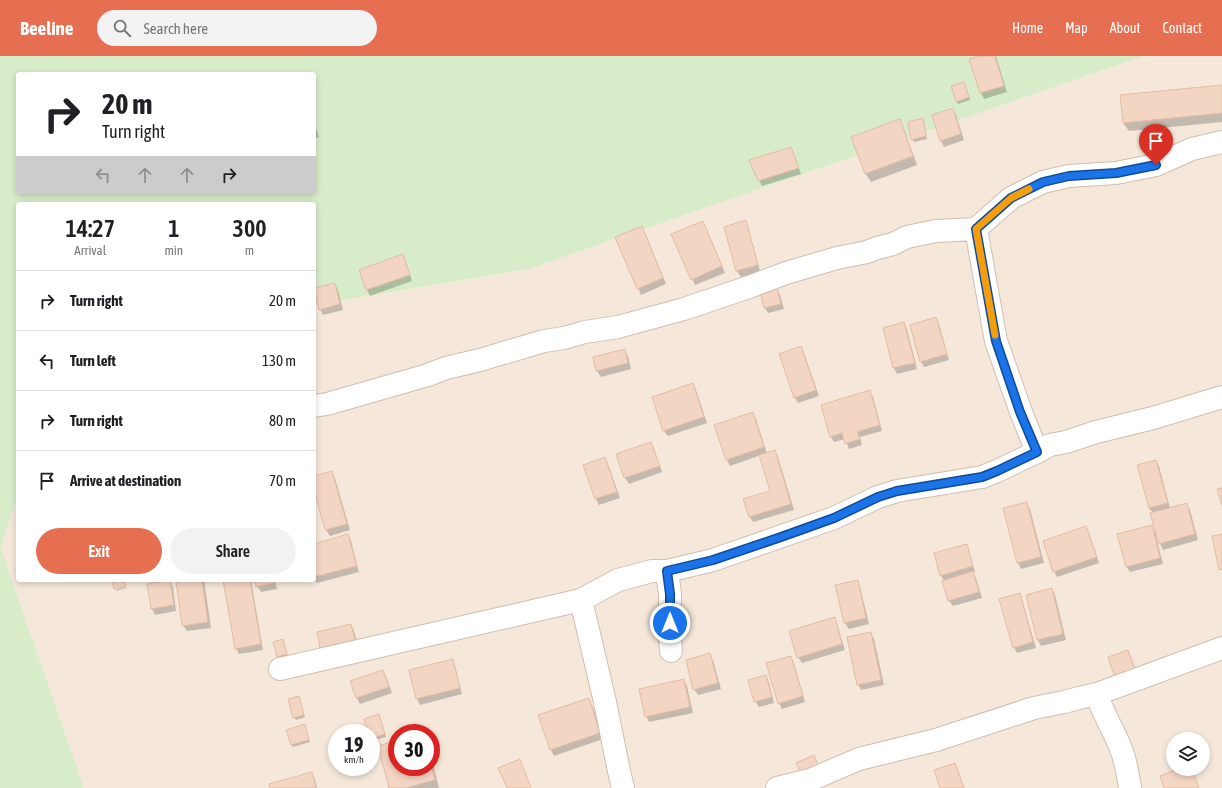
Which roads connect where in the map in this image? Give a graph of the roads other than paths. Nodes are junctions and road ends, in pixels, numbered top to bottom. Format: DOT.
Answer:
graph roads {
  1 [pos="1222,142"];
  2 [pos="976,229"];
  3 [pos="1222,397"];
  4 [pos="316,406"];
  5 [pos="1037,452"];
  6 [pos="667,571"];
  7 [pos="581,600"];
  8 [pos="1222,648"];
  9 [pos="671,651"];
  10 [pos="280,669"];
  11 [pos="1097,694"];
  12 [pos="624,788"];
  13 [pos="777,788"];
  14 [pos="1130,788"];
  1 -- 2 [label="street"];
  2 -- 4 [label="street"];
  2 -- 5 [label="street"];
  3 -- 5 [label="street"];
  5 -- 6 [label="street"];
  6 -- 7 [label="street"];
  6 -- 9 [label="street"];
  7 -- 10 [label="street"];
  7 -- 12 [label="street"];
  8 -- 11 [label="street"];
  11 -- 13 [label="street"];
  11 -- 14 [label="street"];
}
